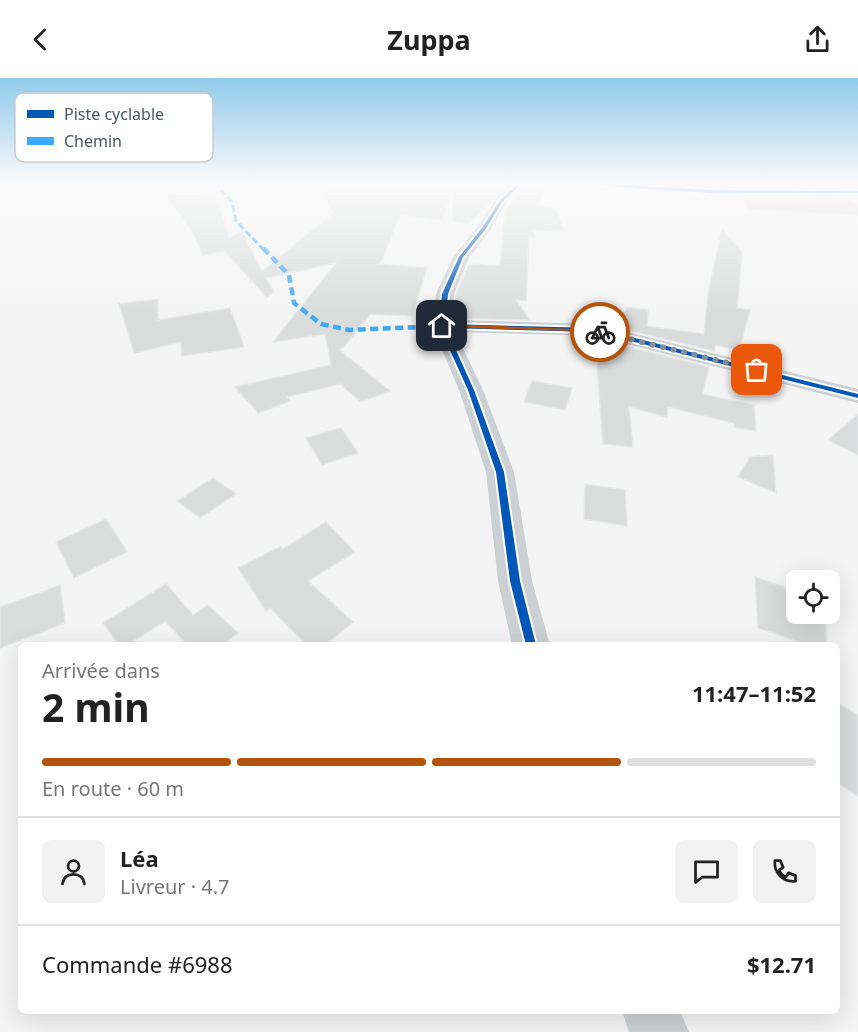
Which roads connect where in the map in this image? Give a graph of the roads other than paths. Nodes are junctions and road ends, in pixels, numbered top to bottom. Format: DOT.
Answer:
graph roads {
  1 [pos="486,227"];
  2 [pos="442,326"];
  3 [pos="858,396"];
  4 [pos="530,642"];
  5 [pos="652,1014"];
  6 [pos="659,1032"];
  1 -- 2 [label="street"];
  2 -- 3 [label="street"];
  2 -- 4 [label="street"];
  5 -- 6 [label="street"];
}
